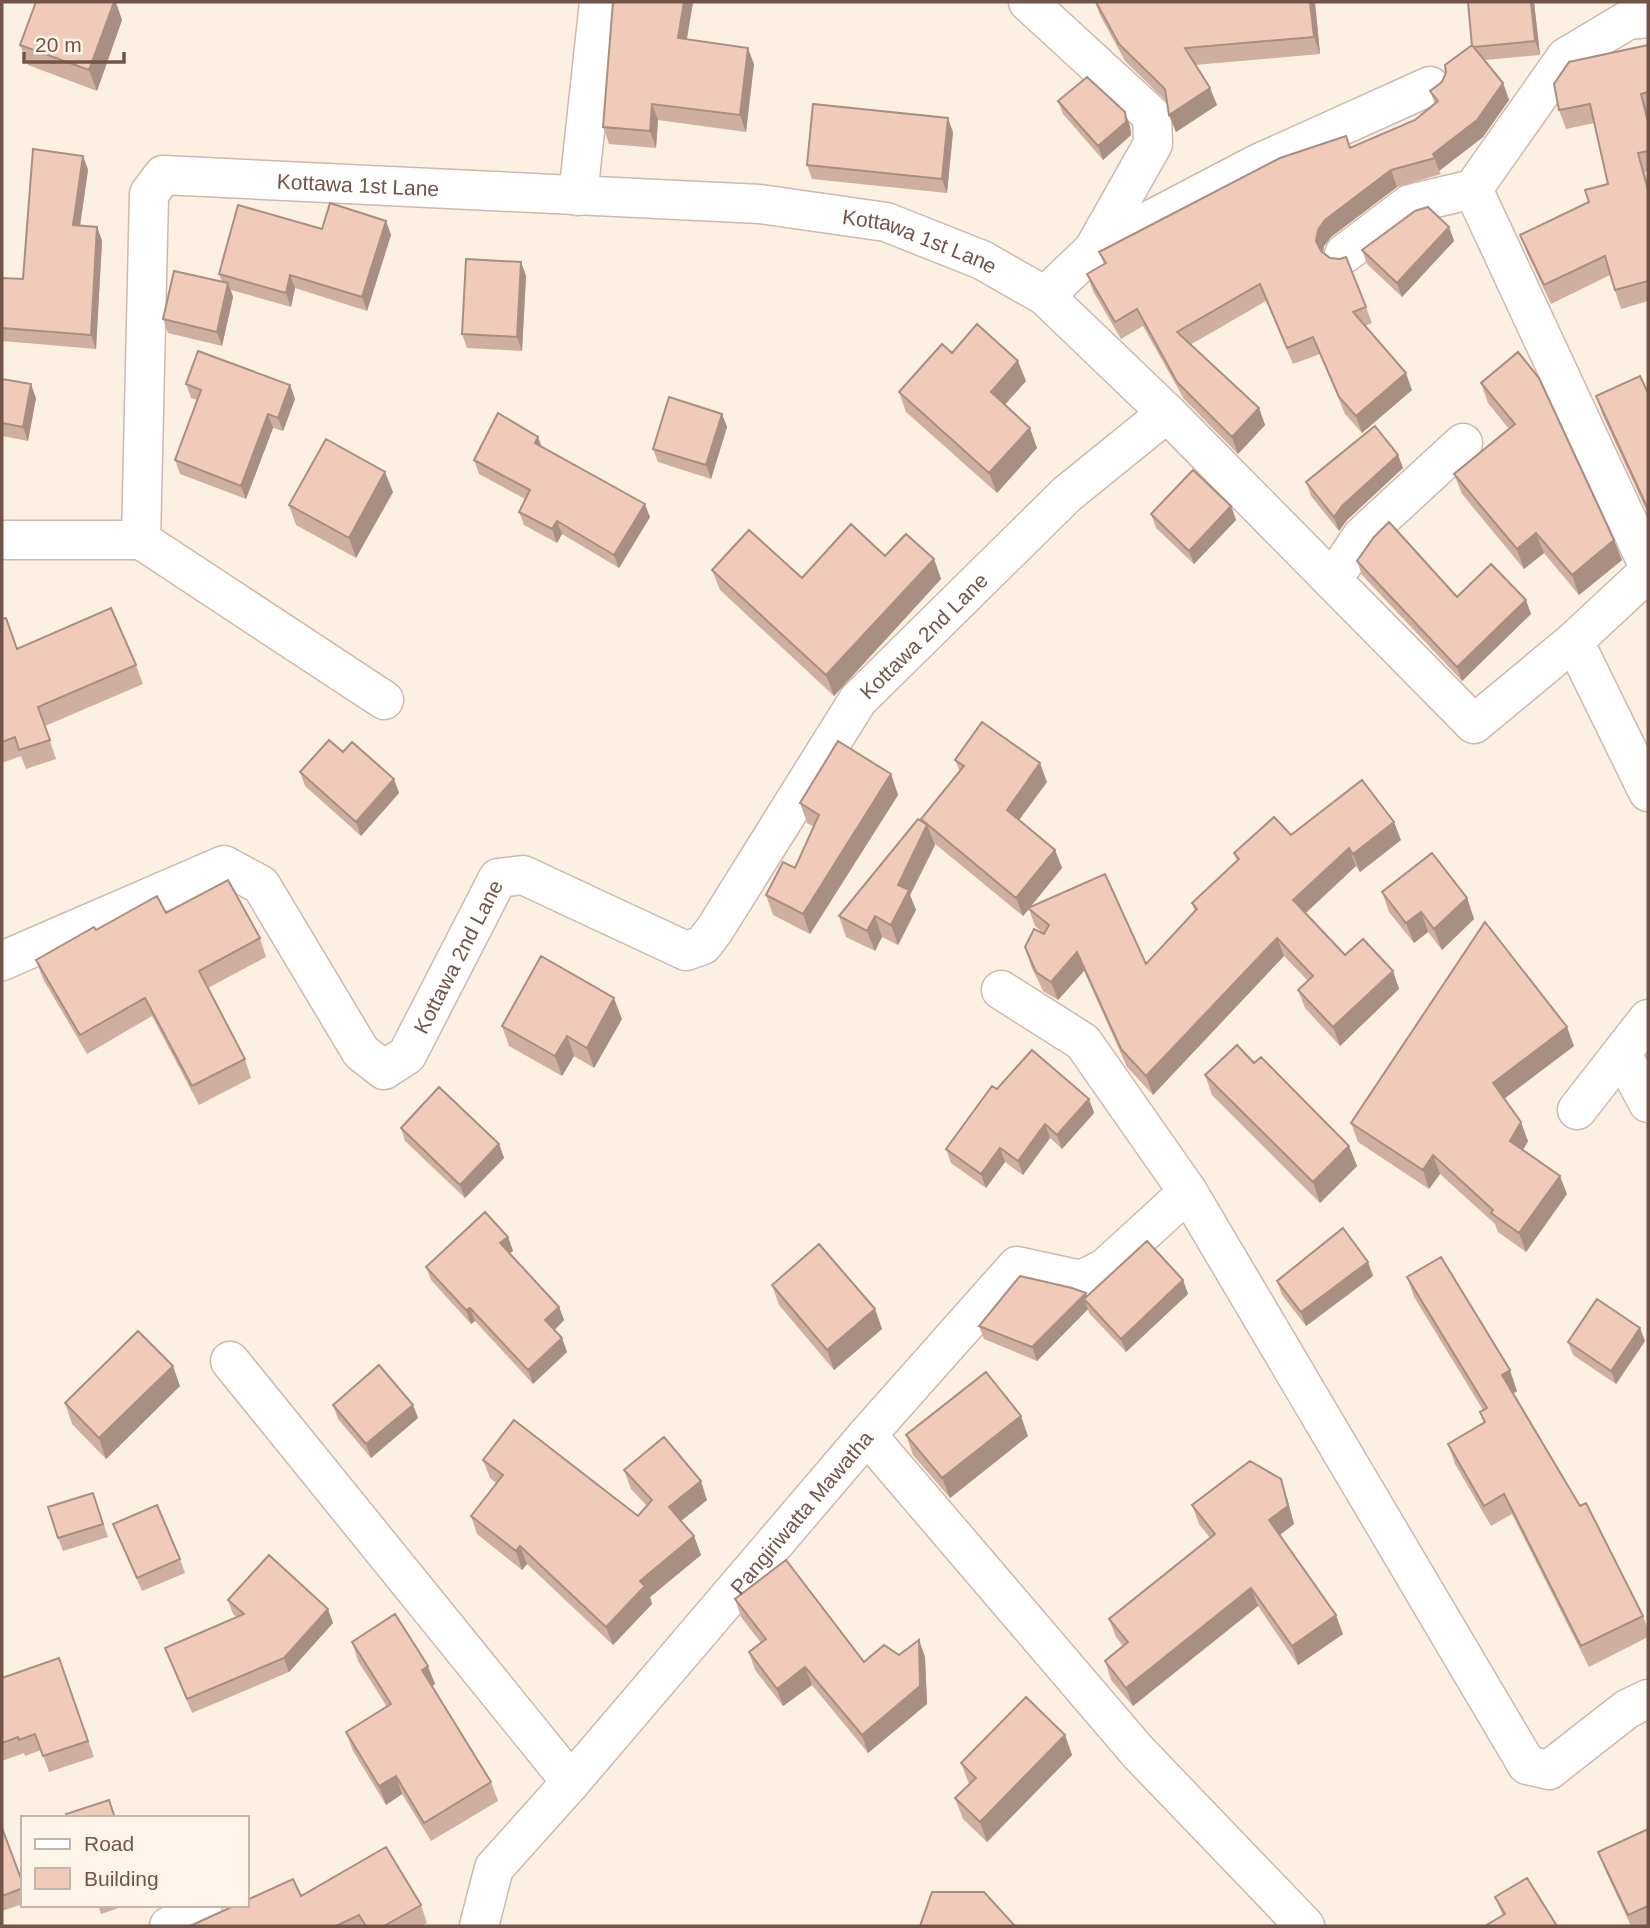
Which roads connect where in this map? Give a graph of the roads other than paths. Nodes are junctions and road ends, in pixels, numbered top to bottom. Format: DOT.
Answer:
graph roads {
  1 [pos="599,2"];
  2 [pos="1028,2"];
  3 [pos="1648,18"];
  4 [pos="1430,86"];
  5 [pos="1473,189"];
  6 [pos="578,196"];
  7 [pos="1093,250"];
  8 [pos="1344,254"];
  9 [pos="1045,296"];
  10 [pos="1167,413"];
  11 [pos="1463,443"];
  12 [pos="2,540"];
  13 [pos="141,540"];
  14 [pos="1648,565"];
  15 [pos="1648,572"];
  16 [pos="1333,579"];
  17 [pos="1574,641"];
  18 [pos="384,700"];
  19 [pos="1648,792"];
  20 [pos="2,961"];
  21 [pos="1001,990"];
  22 [pos="1648,1019"];
  23 [pos="1622,1054"];
  24 [pos="1648,1103"];
  25 [pos="1577,1110"];
  26 [pos="1188,1192"];
  27 [pos="230,1361"];
  28 [pos="867,1435"];
  29 [pos="1648,1699"];
  30 [pos="571,1782"];
  31 [pos="203,1912"];
  32 [pos="1293,1922"];
  33 [pos="169,1926"];
  34 [pos="480,1926"];
  1 -- 6 [label="street"];
  2 -- 7 [label="street"];
  3 -- 5 [label="street"];
  4 -- 7 [label="street"];
  5 -- 8 [label="street"];
  5 -- 14 [label="street"];
  6 -- 9 [label="street, Kottawa 1st Lane"];
  6 -- 13 [label="street, Kottawa 1st Lane"];
  7 -- 9 [label="street"];
  9 -- 10 [label="street, Kottawa 1st Lane"];
  10 -- 16 [label="street, Kottawa 1st Lane"];
  10 -- 20 [label="street, Kottawa 2nd Lane"];
  11 -- 16 [label="street"];
  12 -- 13 [label="street"];
  13 -- 18 [label="street"];
  15 -- 17 [label="street"];
  16 -- 17 [label="street, Kottawa 1st Lane"];
  17 -- 19 [label="street"];
  21 -- 26 [label="street"];
  22 -- 23 [label="street"];
  23 -- 24 [label="street"];
  23 -- 25 [label="street"];
  26 -- 28 [label="street, Pangiriwatta Mawatha"];
  26 -- 29 [label="street"];
  27 -- 30 [label="street"];
  28 -- 30 [label="street, Pangiriwatta Mawatha"];
  28 -- 32 [label="street"];
  30 -- 34 [label="street, Pangiriwatta Mawatha"];
  31 -- 33 [label="street"];
}
